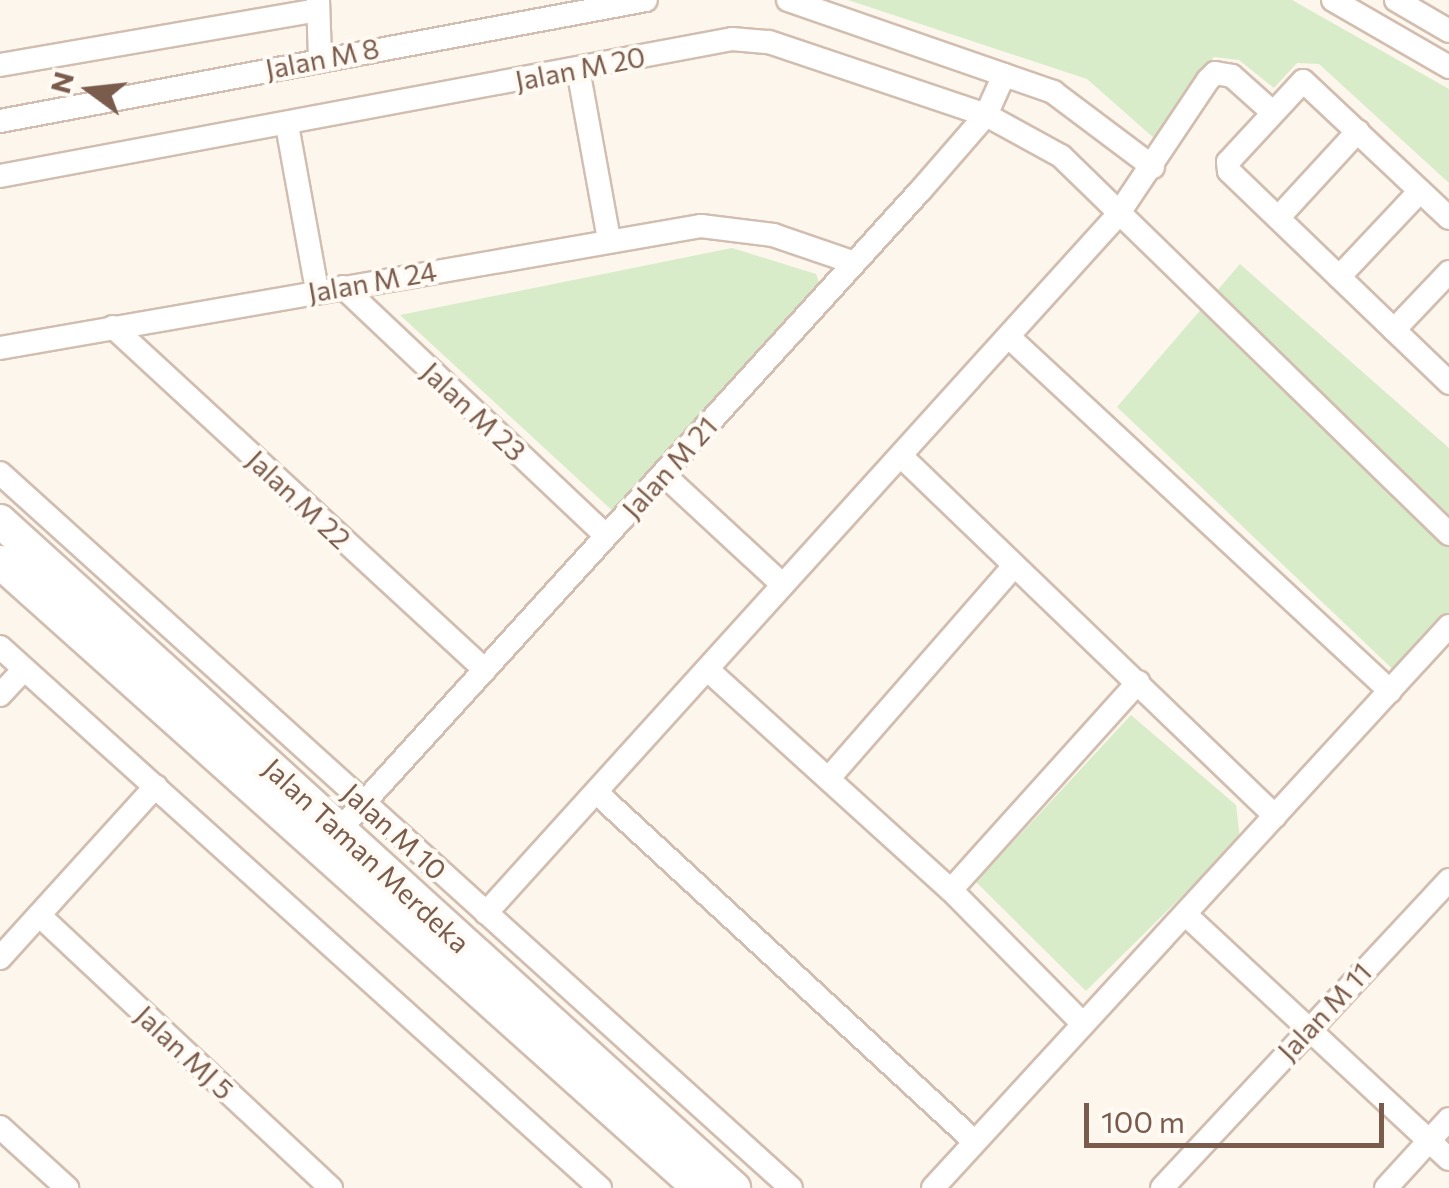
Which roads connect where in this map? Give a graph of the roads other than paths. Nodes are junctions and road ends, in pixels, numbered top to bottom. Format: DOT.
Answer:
graph roads {
  1 [pos="646,0"];
  2 [pos="788,0"];
  3 [pos="1333,0"];
  4 [pos="1396,0"];
  5 [pos="317,5"];
  6 [pos="538,10"];
  7 [pos="1449,30"];
  8 [pos="320,58"];
  9 [pos="0,65"];
  10 [pos="1449,67"];
  11 [pos="578,68"];
  12 [pos="1004,74"];
  13 [pos="1270,110"];
  14 [pos="986,115"];
  15 [pos="0,120"];
  16 [pos="287,125"];
  17 [pos="1358,131"];
  18 [pos="1153,167"];
  19 [pos="0,176"];
  20 [pos="1420,191"];
  21 [pos="1116,216"];
  22 [pos="1278,218"];
  23 [pos="1449,218"];
  24 [pos="609,239"];
  25 [pos="852,262"];
  26 [pos="1449,272"];
  27 [pos="1339,277"];
  28 [pos="343,287"];
  29 [pos="317,290"];
  30 [pos="112,328"];
  31 [pos="1394,330"];
  32 [pos="1010,338"];
  33 [pos="0,348"];
  34 [pos="1449,384"];
  35 [pos="902,457"];
  36 [pos="0,472"];
  37 [pos="663,474"];
  38 [pos="0,521"];
  39 [pos="1449,534"];
  40 [pos="606,536"];
  41 [pos="0,562"];
  42 [pos="1014,566"];
  43 [pos="783,584"];
  44 [pos="1449,626"];
  45 [pos="0,648"];
  46 [pos="24,669"];
  47 [pos="485,670"];
  48 [pos="708,670"];
  49 [pos="1138,682"];
  50 [pos="1390,691"];
  51 [pos="0,696"];
  52 [pos="829,778"];
  53 [pos="156,786"];
  54 [pos="596,792"];
  55 [pos="363,802"];
  56 [pos="1275,816"];
  57 [pos="330,840"];
  58 [pos="1449,880"];
  59 [pos="951,890"];
  60 [pos="486,914"];
  61 [pos="1185,914"];
  62 [pos="39,916"];
  63 [pos="0,958"];
  64 [pos="1084,1024"];
  65 [pos="1307,1028"];
  66 [pos="1449,1119"];
  67 [pos="0,1127"];
  68 [pos="1429,1141"];
  69 [pos="975,1142"];
  70 [pos="1449,1159"];
  71 [pos="52,1183"];
  72 [pos="331,1188"];
  73 [pos="600,1188"];
  74 [pos="700,1188"];
  75 [pos="734,1188"];
  76 [pos="791,1188"];
  77 [pos="933,1188"];
  78 [pos="1162,1188"];
  79 [pos="1386,1188"];
  1 -- 6 [label="street, Jalan M 8"];
  2 -- 12 [label="street"];
  3 -- 10 [label="street"];
  4 -- 7 [label="street"];
  5 -- 8 [label="street"];
  5 -- 9 [label="street"];
  6 -- 8 [label="street, Jalan M 8"];
  8 -- 15 [label="street, Jalan M 8"];
  11 -- 14 [label="street, Jalan M 20"];
  11 -- 16 [label="street, Jalan M 20"];
  11 -- 24 [label="street"];
  12 -- 14 [label="street, Jalan M 21"];
  12 -- 18 [label="street"];
  13 -- 17 [label="street"];
  13 -- 18 [label="street"];
  13 -- 22 [label="street"];
  14 -- 21 [label="street, Jalan M 20"];
  14 -- 25 [label="street, Jalan M 21"];
  16 -- 19 [label="street, Jalan M 20"];
  16 -- 29 [label="street"];
  17 -- 20 [label="street"];
  17 -- 22 [label="street"];
  18 -- 21 [label="street"];
  20 -- 23 [label="street"];
  20 -- 27 [label="street"];
  21 -- 32 [label="street"];
  21 -- 39 [label="street, Jalan M 20"];
  22 -- 27 [label="street"];
  24 -- 25 [label="street, Jalan M 24"];
  24 -- 28 [label="street, Jalan M 24"];
  25 -- 37 [label="street, Jalan M 21"];
  26 -- 31 [label="street"];
  27 -- 31 [label="street"];
  28 -- 29 [label="street, Jalan M 24"];
  28 -- 40 [label="street, Jalan M 23"];
  29 -- 30 [label="street, Jalan M 24"];
  30 -- 33 [label="street, Jalan M 24"];
  30 -- 47 [label="street, Jalan M 22"];
  31 -- 34 [label="street"];
  32 -- 35 [label="street"];
  32 -- 50 [label="street"];
  35 -- 42 [label="street"];
  35 -- 43 [label="street"];
  36 -- 55 [label="street, Jalan M 10"];
  37 -- 40 [label="street, Jalan M 21"];
  37 -- 43 [label="street"];
  38 -- 57 [label="main road, Jalan Taman Merdeka"];
  40 -- 47 [label="street, Jalan M 21"];
  41 -- 57 [label="main road, Jalan Taman Merdeka"];
  42 -- 49 [label="street"];
  42 -- 52 [label="street"];
  43 -- 48 [label="street"];
  44 -- 50 [label="street"];
  45 -- 46 [label="street"];
  46 -- 51 [label="street"];
  46 -- 53 [label="street"];
  47 -- 55 [label="street, Jalan M 21"];
  48 -- 52 [label="street"];
  48 -- 54 [label="street"];
  49 -- 56 [label="street"];
  49 -- 59 [label="street"];
  50 -- 56 [label="street"];
  52 -- 59 [label="street"];
  53 -- 62 [label="street"];
  53 -- 73 [label="street"];
  54 -- 60 [label="street"];
  54 -- 69 [label="street"];
  55 -- 57 [label="street, Jalan M 21"];
  55 -- 60 [label="street, Jalan M 10"];
  56 -- 61 [label="street"];
  57 -- 74 [label="main road, Jalan Taman Merdeka"];
  57 -- 75 [label="main road, Jalan Taman Merdeka"];
  58 -- 65 [label="street, Jalan M 11"];
  59 -- 64 [label="street"];
  60 -- 76 [label="street, Jalan M 10"];
  61 -- 64 [label="street"];
  61 -- 65 [label="street"];
  62 -- 63 [label="street"];
  62 -- 72 [label="street, Jalan MJ 5"];
  64 -- 69 [label="street"];
  65 -- 68 [label="street"];
  65 -- 78 [label="street, Jalan M 11"];
  66 -- 68 [label="street"];
  67 -- 71 [label="street"];
  68 -- 70 [label="street"];
  68 -- 79 [label="street"];
  69 -- 77 [label="street"];
}
